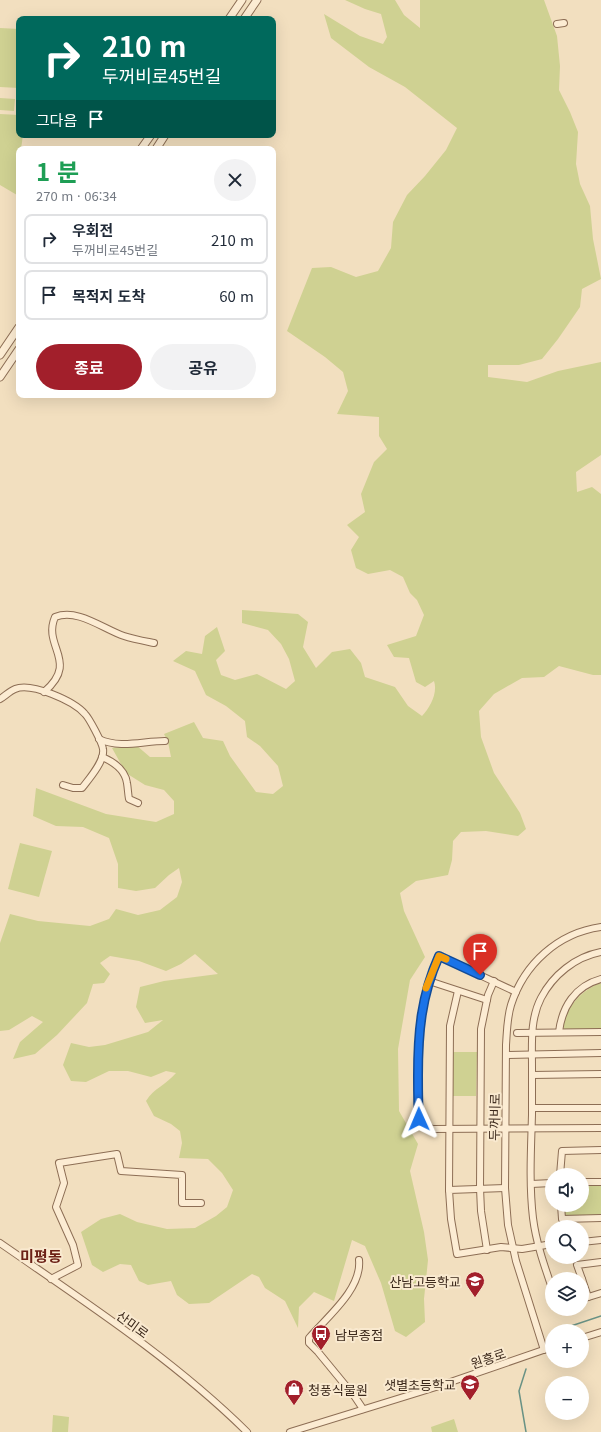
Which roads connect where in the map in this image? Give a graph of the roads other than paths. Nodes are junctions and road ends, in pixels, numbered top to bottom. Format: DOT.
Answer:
graph roads {
  1 [pos="242,0"];
  2 [pos="257,0"];
  3 [pos="231,16"];
  4 [pos="246,16"];
  5 [pos="564,23"];
  6 [pos="557,24"];
  7 [pos="16,331"];
  8 [pos="16,353"];
  9 [pos="0,355"];
  10 [pos="0,377"];
  11 [pos="154,643"];
  12 [pos="44,692"];
  13 [pos="0,699"];
  14 [pos="99,739"];
  15 [pos="165,741"];
  16 [pos="102,757"];
  17 [pos="63,784"];
  18 [pos="138,803"];
  19 [pos="601,927"];
  20 [pos="601,952"];
  21 [pos="601,979"];
  22 [pos="429,981"];
  23 [pos="494,981"];
  24 [pos="458,991"];
  25 [pos="516,992"];
  26 [pos="487,1000"];
  27 [pos="558,1032"];
  28 [pos="601,1032"];
  29 [pos="517,1033"];
  30 [pos="533,1033"];
  31 [pos="601,1053"];
  32 [pos="532,1054"];
  33 [pos="506,1055"];
  34 [pos="601,1074"];
  35 [pos="532,1075"];
  36 [pos="532,1108"];
  37 [pos="601,1108"];
  38 [pos="601,1128"];
  39 [pos="450,1129"];
  40 [pos="481,1129"];
  41 [pos="505,1129"];
  42 [pos="532,1129"];
  43 [pos="601,1150"];
  44 [pos="561,1168"];
  45 [pos="589,1182"];
  46 [pos="601,1182"];
  47 [pos="545,1183"];
  48 [pos="531,1184"];
  49 [pos="480,1188"];
  50 [pos="505,1188"];
  51 [pos="450,1190"];
  52 [pos="201,1203"];
  53 [pos="562,1212"];
  54 [pos="601,1218"];
  55 [pos="601,1240"];
  56 [pos="589,1241"];
  57 [pos="0,1243"];
  58 [pos="539,1245"];
  59 [pos="545,1245"];
  60 [pos="512,1248"];
  61 [pos="487,1250"];
  62 [pos="359,1260"];
  63 [pos="601,1262"];
  64 [pos="547,1272"];
  65 [pos="580,1272"];
  66 [pos="51,1279"];
  67 [pos="601,1293"];
  68 [pos="589,1297"];
  69 [pos="601,1332"];
  70 [pos="589,1336"];
  71 [pos="544,1350"];
  72 [pos="363,1409"];
  73 [pos="304,1427"];
  74 [pos="247,1432"];
  75 [pos="290,1432"];
  76 [pos="296,1432"];
  1 -- 3 [label="street"];
  2 -- 4 [label="street"];
  5 -- 6 [label="street"];
  7 -- 9 [label="street"];
  8 -- 10 [label="street"];
  11 -- 12 [label="street"];
  12 -- 13 [label="street"];
  12 -- 14 [label="street"];
  14 -- 15 [label="street"];
  14 -- 16 [label="street"];
  16 -- 17 [label="street"];
  16 -- 18 [label="street"];
  19 -- 25 [label="street, 두꺼비로"];
  20 -- 30 [label="street"];
  21 -- 27 [label="street"];
  22 -- 23 [label="street"];
  22 -- 24 [label="street"];
  22 -- 39 [label="street"];
  23 -- 25 [label="street"];
  23 -- 26 [label="street"];
  24 -- 26 [label="street"];
  24 -- 39 [label="street"];
  25 -- 33 [label="street, 두꺼비로"];
  26 -- 40 [label="street"];
  27 -- 28 [label="street"];
  27 -- 30 [label="street"];
  29 -- 30 [label="street"];
  30 -- 32 [label="street"];
  31 -- 32 [label="street"];
  32 -- 33 [label="street"];
  32 -- 35 [label="street"];
  33 -- 41 [label="street, 두꺼비로"];
  34 -- 35 [label="street"];
  35 -- 36 [label="street"];
  36 -- 37 [label="street"];
  36 -- 42 [label="street"];
  38 -- 42 [label="street"];
  39 -- 40 [label="street"];
  39 -- 51 [label="street"];
  40 -- 41 [label="street"];
  40 -- 49 [label="street"];
  41 -- 42 [label="street"];
  41 -- 50 [label="street, 두꺼비로"];
  42 -- 48 [label="street"];
  43 -- 44 [label="street"];
  45 -- 46 [label="street"];
  47 -- 48 [label="street"];
  48 -- 58 [label="street"];
  49 -- 50 [label="street"];
  49 -- 51 [label="street"];
  49 -- 61 [label="street"];
  50 -- 60 [label="street, 두꺼비로"];
  51 -- 61 [label="street"];
  52 -- 66 [label="street"];
  53 -- 54 [label="street"];
  55 -- 56 [label="street"];
  57 -- 66 [label="street, 산미로"];
  58 -- 59 [label="street"];
  58 -- 60 [label="street"];
  58 -- 64 [label="street"];
  60 -- 61 [label="street"];
  60 -- 71 [label="street, 두꺼비로"];
  62 -- 72 [label="street"];
  63 -- 65 [label="street"];
  66 -- 74 [label="street, 산미로"];
  67 -- 68 [label="street"];
  69 -- 70 [label="street"];
  71 -- 72 [label="street, 원흥로"];
  72 -- 73 [label="street, 원흥로"];
  73 -- 75 [label="street, 원흥로"];
  73 -- 76 [label="street"];
}
